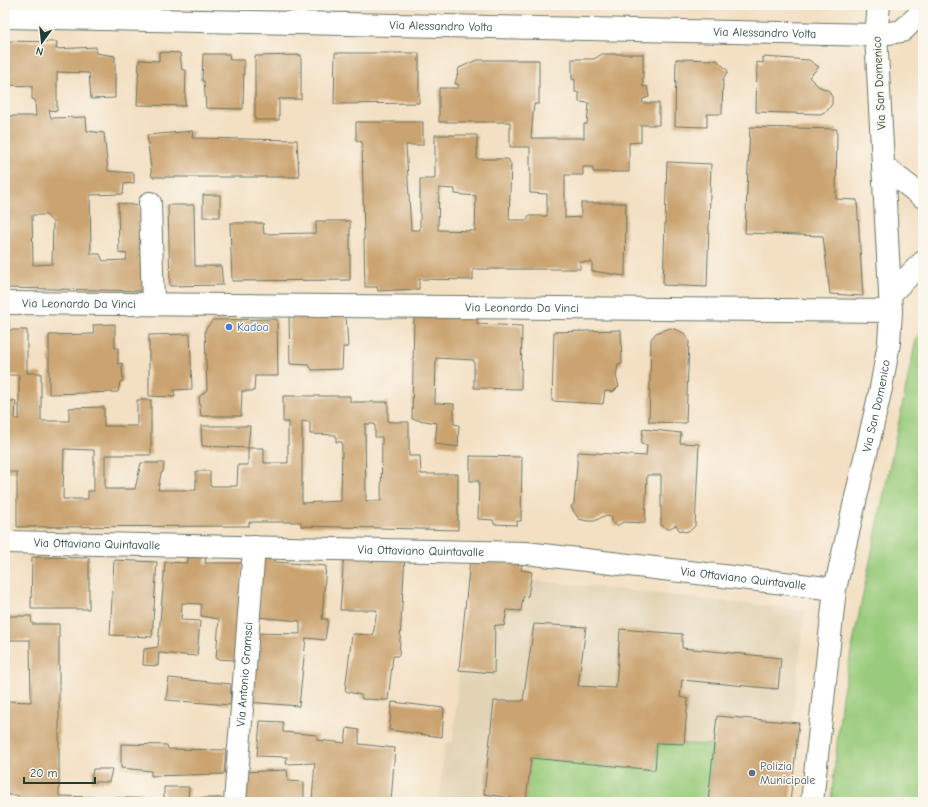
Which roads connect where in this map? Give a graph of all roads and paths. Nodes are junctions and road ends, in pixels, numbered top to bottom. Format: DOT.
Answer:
graph roads {
  1 [pos="879,5"];
  2 [pos="923,11"];
  3 [pos="5,17"];
  4 [pos="876,35"];
  5 [pos="883,166"];
  6 [pos="923,197"];
  7 [pos="150,203"];
  8 [pos="923,262"];
  9 [pos="890,302"];
  10 [pos="5,303"];
  11 [pos="153,304"];
  12 [pos="5,542"];
  13 [pos="254,547"];
  14 [pos="826,588"];
  15 [pos="235,802"];
  16 [pos="812,802"];
  1 -- 4 [label="street, Via San Domenico"];
  2 -- 4 [label="street, Via Alessandro Volta"];
  3 -- 4 [label="street, Via Alessandro Volta"];
  4 -- 5 [label="street, Via San Domenico"];
  5 -- 6 [label="street"];
  5 -- 9 [label="street, Via San Domenico"];
  7 -- 11 [label="street, Via Leonardo Da Vinci"];
  8 -- 9 [label="street"];
  9 -- 11 [label="street, Via Leonardo Da Vinci"];
  9 -- 14 [label="street, Via San Domenico"];
  10 -- 11 [label="street, Via Leonardo Da Vinci"];
  12 -- 13 [label="street, Via Ottaviano Quintavalle"];
  13 -- 14 [label="street, Via Ottaviano Quintavalle"];
  13 -- 15 [label="street, Via Antonio Gramsci"];
  14 -- 16 [label="street, Via San Domenico"];
}
